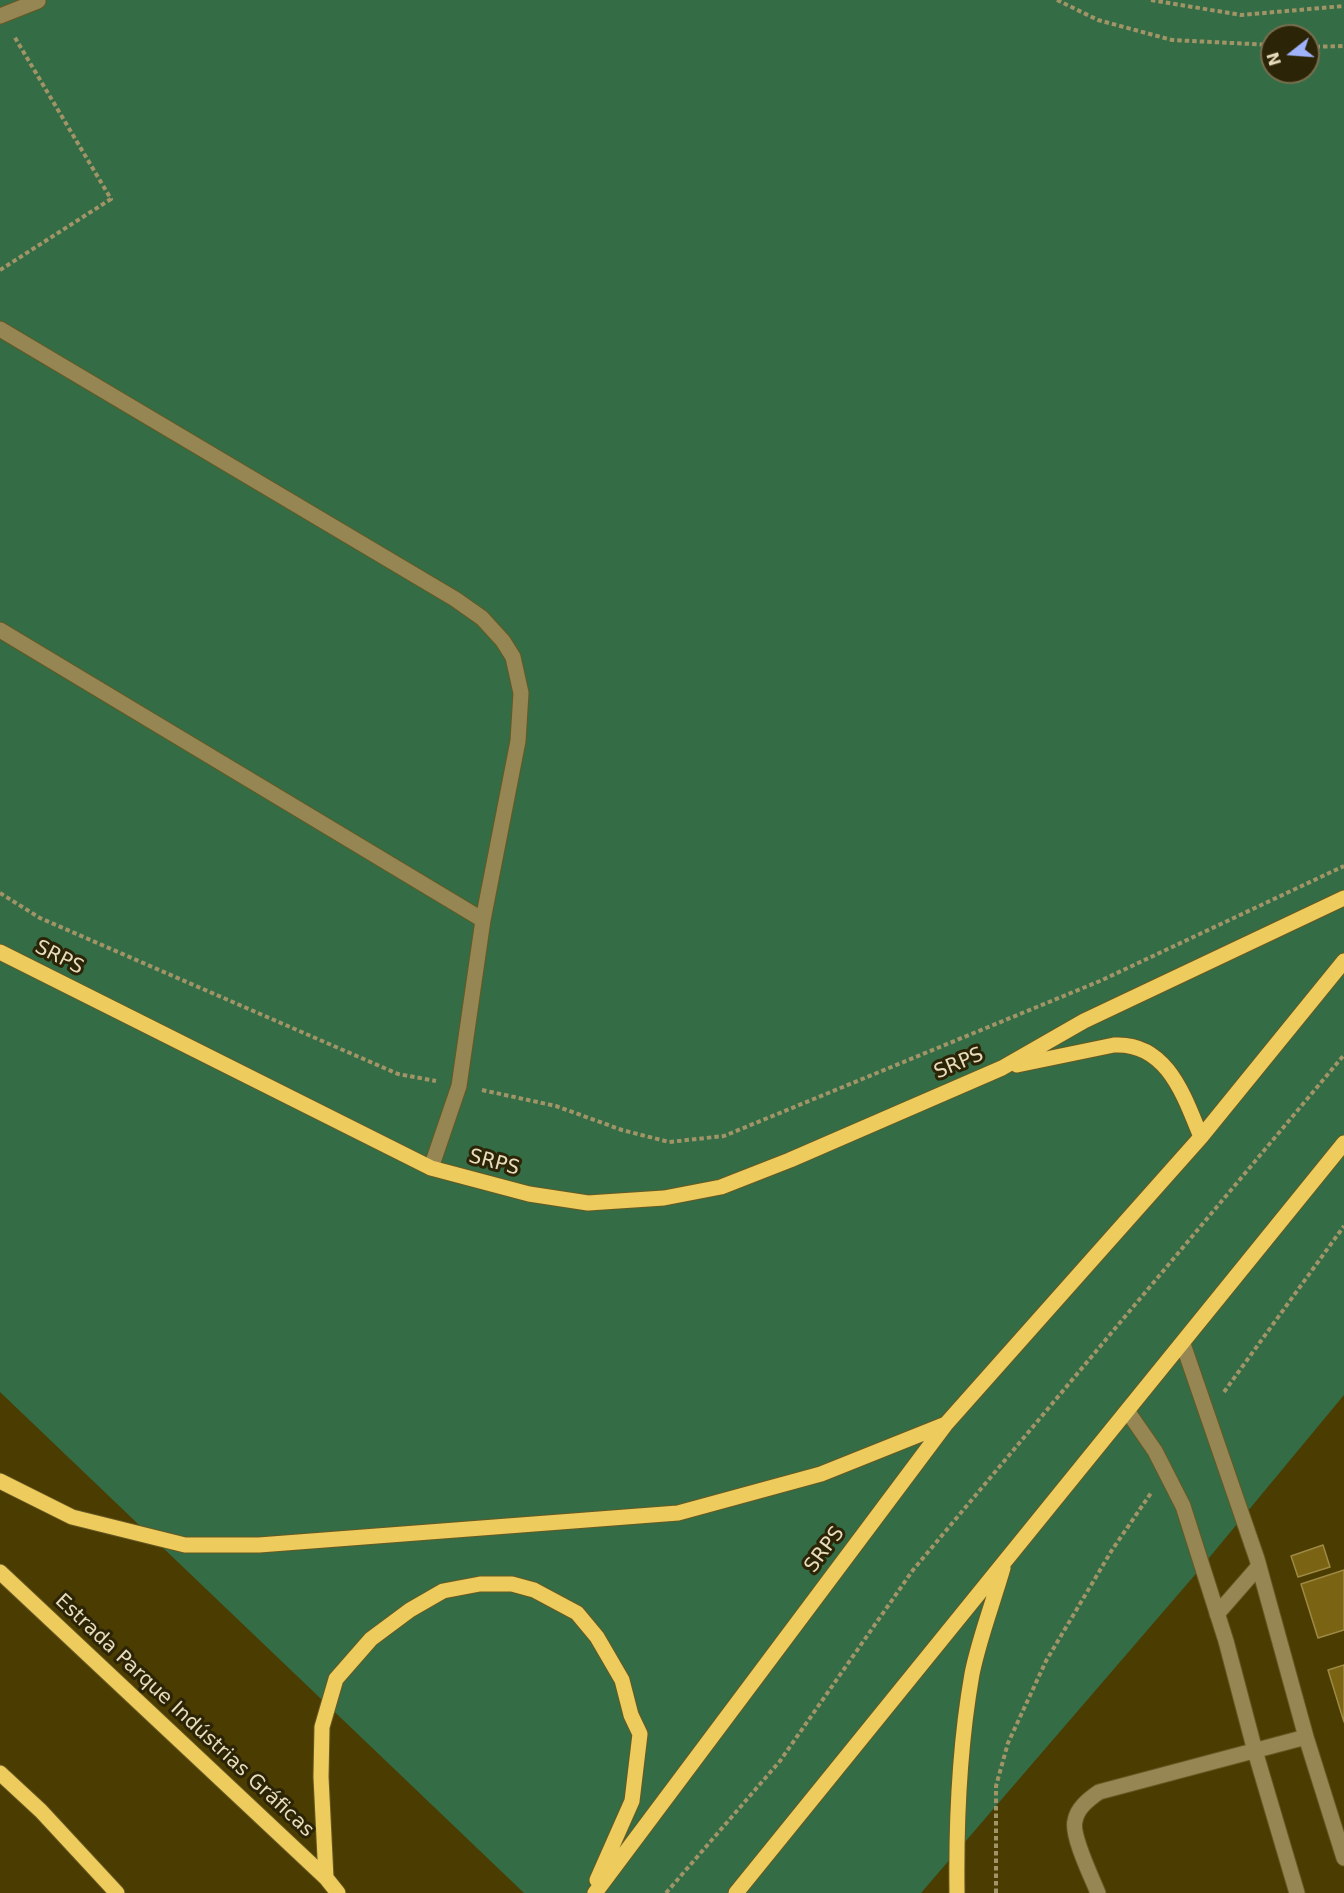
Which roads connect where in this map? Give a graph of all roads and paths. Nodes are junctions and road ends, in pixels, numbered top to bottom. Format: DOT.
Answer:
graph roads {
  1 [pos="1057,0"];
  2 [pos="1151,0"];
  3 [pos="38,1"];
  4 [pos="1344,6"];
  5 [pos="1,16"];
  6 [pos="1260,44"];
  7 [pos="1344,45"];
  8 [pos="1320,46"];
  9 [pos="0,270"];
  10 [pos="0,329"];
  11 [pos="0,630"];
  12 [pos="1344,866"];
  13 [pos="0,893"];
  14 [pos="1344,898"];
  15 [pos="483,920"];
  16 [pos="0,952"];
  17 [pos="1344,961"];
  18 [pos="1344,1055"];
  19 [pos="1002,1068"];
  20 [pos="459,1086"];
  21 [pos="1201,1137"];
  22 [pos="1344,1143"];
  23 [pos="431,1168"];
  24 [pos="1344,1226"];
  25 [pos="1183,1344"];
  26 [pos="1128,1412"];
  27 [pos="1208,1415"];
  28 [pos="946,1424"];
  29 [pos="1165,1471"];
  30 [pos="0,1481"];
  31 [pos="1005,1561"];
  32 [pos="1259,1566"];
  33 [pos="0,1572"];
  34 [pos="1217,1614"];
  35 [pos="1306,1737"];
  36 [pos="1255,1751"];
  37 [pos="0,1773"];
  38 [pos="1325,1802"];
  39 [pos="1344,1814"];
  40 [pos="1344,1858"];
  41 [pos="326,1878"];
  42 [pos="117,1893"];
  43 [pos="338,1893"];
  44 [pos="593,1893"];
  45 [pos="666,1893"];
  46 [pos="736,1893"];
  47 [pos="957,1893"];
  48 [pos="996,1893"];
  49 [pos="1098,1893"];
  50 [pos="1297,1893"];
  1 -- 6 [label="path"];
  2 -- 4 [label="path"];
  3 -- 5 [label="lane"];
  5 -- 9 [label="path"];
  7 -- 8 [label="path"];
  10 -- 15 [label="lane"];
  11 -- 15 [label="lane"];
  12 -- 20 [label="path"];
  13 -- 20 [label="path"];
  14 -- 19 [label="main road, SRPS"];
  15 -- 20 [label="lane"];
  16 -- 23 [label="main road, SRPS"];
  17 -- 21 [label="main road, SRPS"];
  18 -- 45 [label="path"];
  19 -- 21 [label="main road, SRPS"];
  19 -- 23 [label="main road, SRPS"];
  20 -- 23 [label="lane"];
  21 -- 28 [label="main road, SRPS"];
  22 -- 25 [label="main road"];
  24 -- 27 [label="path"];
  25 -- 26 [label="main road"];
  25 -- 27 [label="lane"];
  26 -- 29 [label="lane"];
  26 -- 31 [label="main road"];
  27 -- 32 [label="lane"];
  28 -- 30 [label="main road"];
  28 -- 44 [label="main road, SRPS"];
  29 -- 34 [label="lane"];
  29 -- 48 [label="path"];
  31 -- 46 [label="main road"];
  31 -- 47 [label="main road"];
  32 -- 34 [label="lane"];
  32 -- 35 [label="lane"];
  33 -- 41 [label="main road, Estrada Parque Indústrias Gráficas"];
  34 -- 36 [label="lane"];
  35 -- 36 [label="lane"];
  35 -- 38 [label="lane"];
  36 -- 49 [label="lane"];
  36 -- 50 [label="lane"];
  37 -- 42 [label="main road"];
  38 -- 39 [label="lane"];
  38 -- 40 [label="lane"];
  41 -- 43 [label="main road, Estrada Parque Indústrias Gráficas"];
  41 -- 44 [label="main road"];
}
